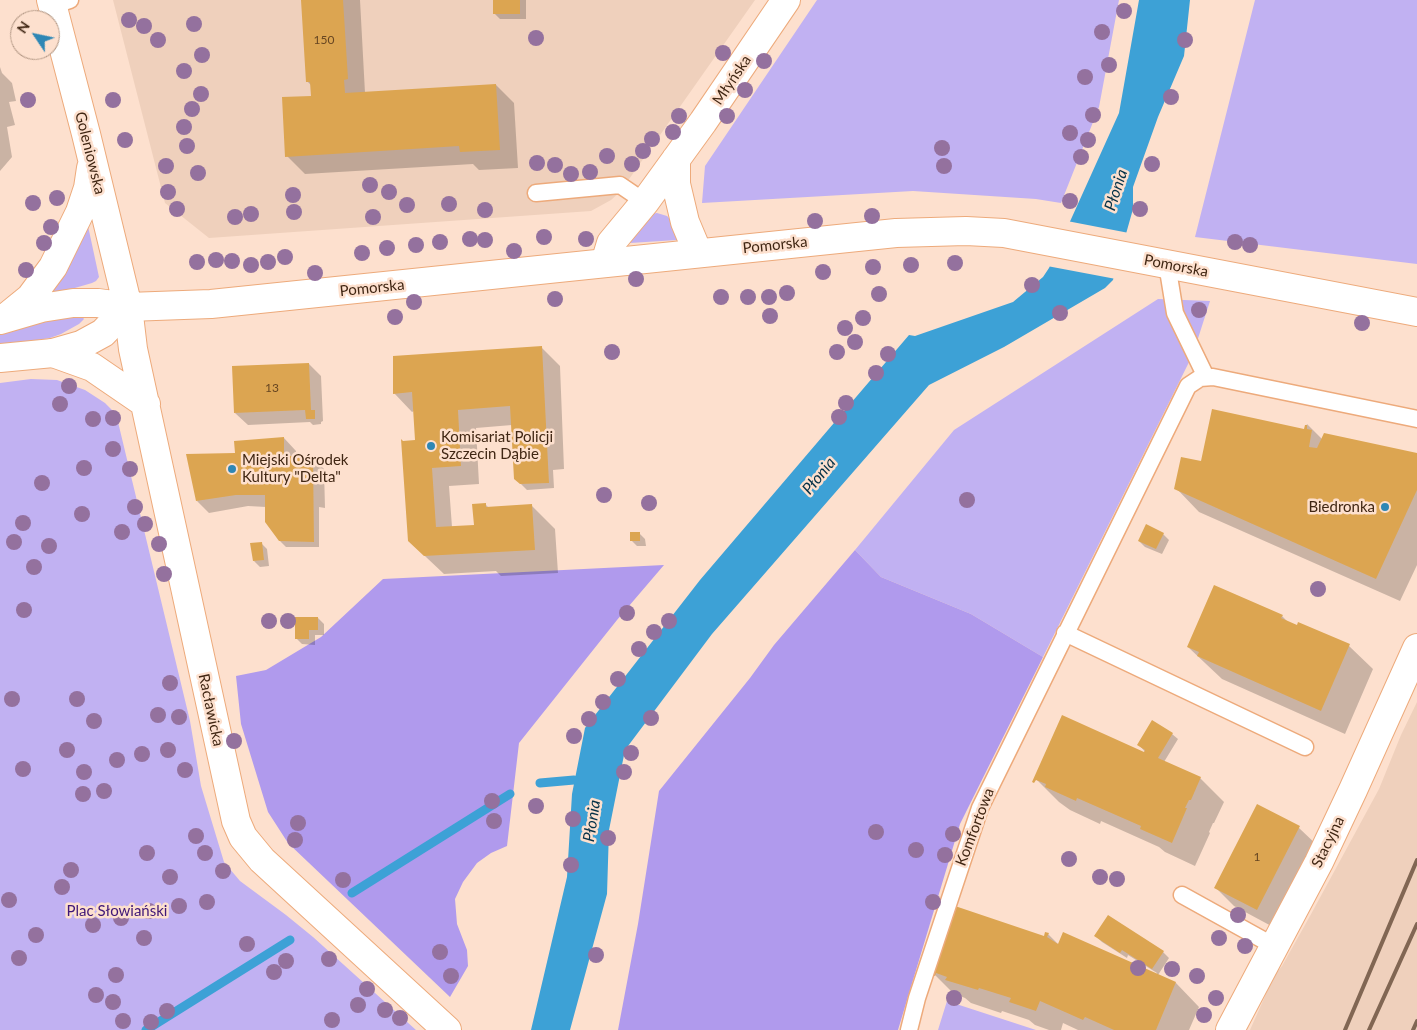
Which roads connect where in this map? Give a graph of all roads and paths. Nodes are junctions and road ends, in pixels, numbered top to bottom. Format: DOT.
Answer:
graph roads {
  1 [pos="786,0"];
  2 [pos="58,2"];
  3 [pos="92,159"];
  4 [pos="676,159"];
  5 [pos="536,193"];
  6 [pos="645,202"];
  7 [pos="698,254"];
  8 [pos="605,263"];
  9 [pos="1167,264"];
  10 [pos="128,307"];
  11 [pos="1417,312"];
  12 [pos="3,318"];
  13 [pos="53,353"];
  14 [pos="0,358"];
  15 [pos="1206,378"];
  16 [pos="146,404"];
  17 [pos="1417,419"];
  18 [pos="1065,634"];
  19 [pos="1417,648"];
  20 [pos="1305,747"];
  21 [pos="1182,895"];
  22 [pos="1274,946"];
  23 [pos="447,1030"];
  24 [pos="909,1030"];
  25 [pos="1230,1030"];
  1 -- 4 [label="street, Młyńska"];
  2 -- 3 [label="street, Goleniowska"];
  3 -- 10 [label="street, Goleniowska"];
  3 -- 12 [label="street"];
  4 -- 6 [label="street, Młyńska"];
  4 -- 7 [label="street"];
  5 -- 6 [label="lane"];
  6 -- 8 [label="street, Młyńska"];
  7 -- 8 [label="street, Pomorska"];
  7 -- 9 [label="street, Pomorska"];
  8 -- 10 [label="street, Pomorska"];
  9 -- 11 [label="street, Pomorska"];
  9 -- 15 [label="lane"];
  10 -- 12 [label="street, Pomorska"];
  10 -- 13 [label="street"];
  10 -- 16 [label="street, Racławicka"];
  13 -- 14 [label="street"];
  13 -- 16 [label="street"];
  15 -- 17 [label="lane"];
  15 -- 18 [label="lane, Komfortowa"];
  16 -- 23 [label="street, Racławicka"];
  18 -- 20 [label="lane"];
  18 -- 24 [label="lane, Komfortowa"];
  19 -- 22 [label="street, Stacyjna"];
  21 -- 22 [label="lane"];
  22 -- 25 [label="street, Stacyjna"];
}
